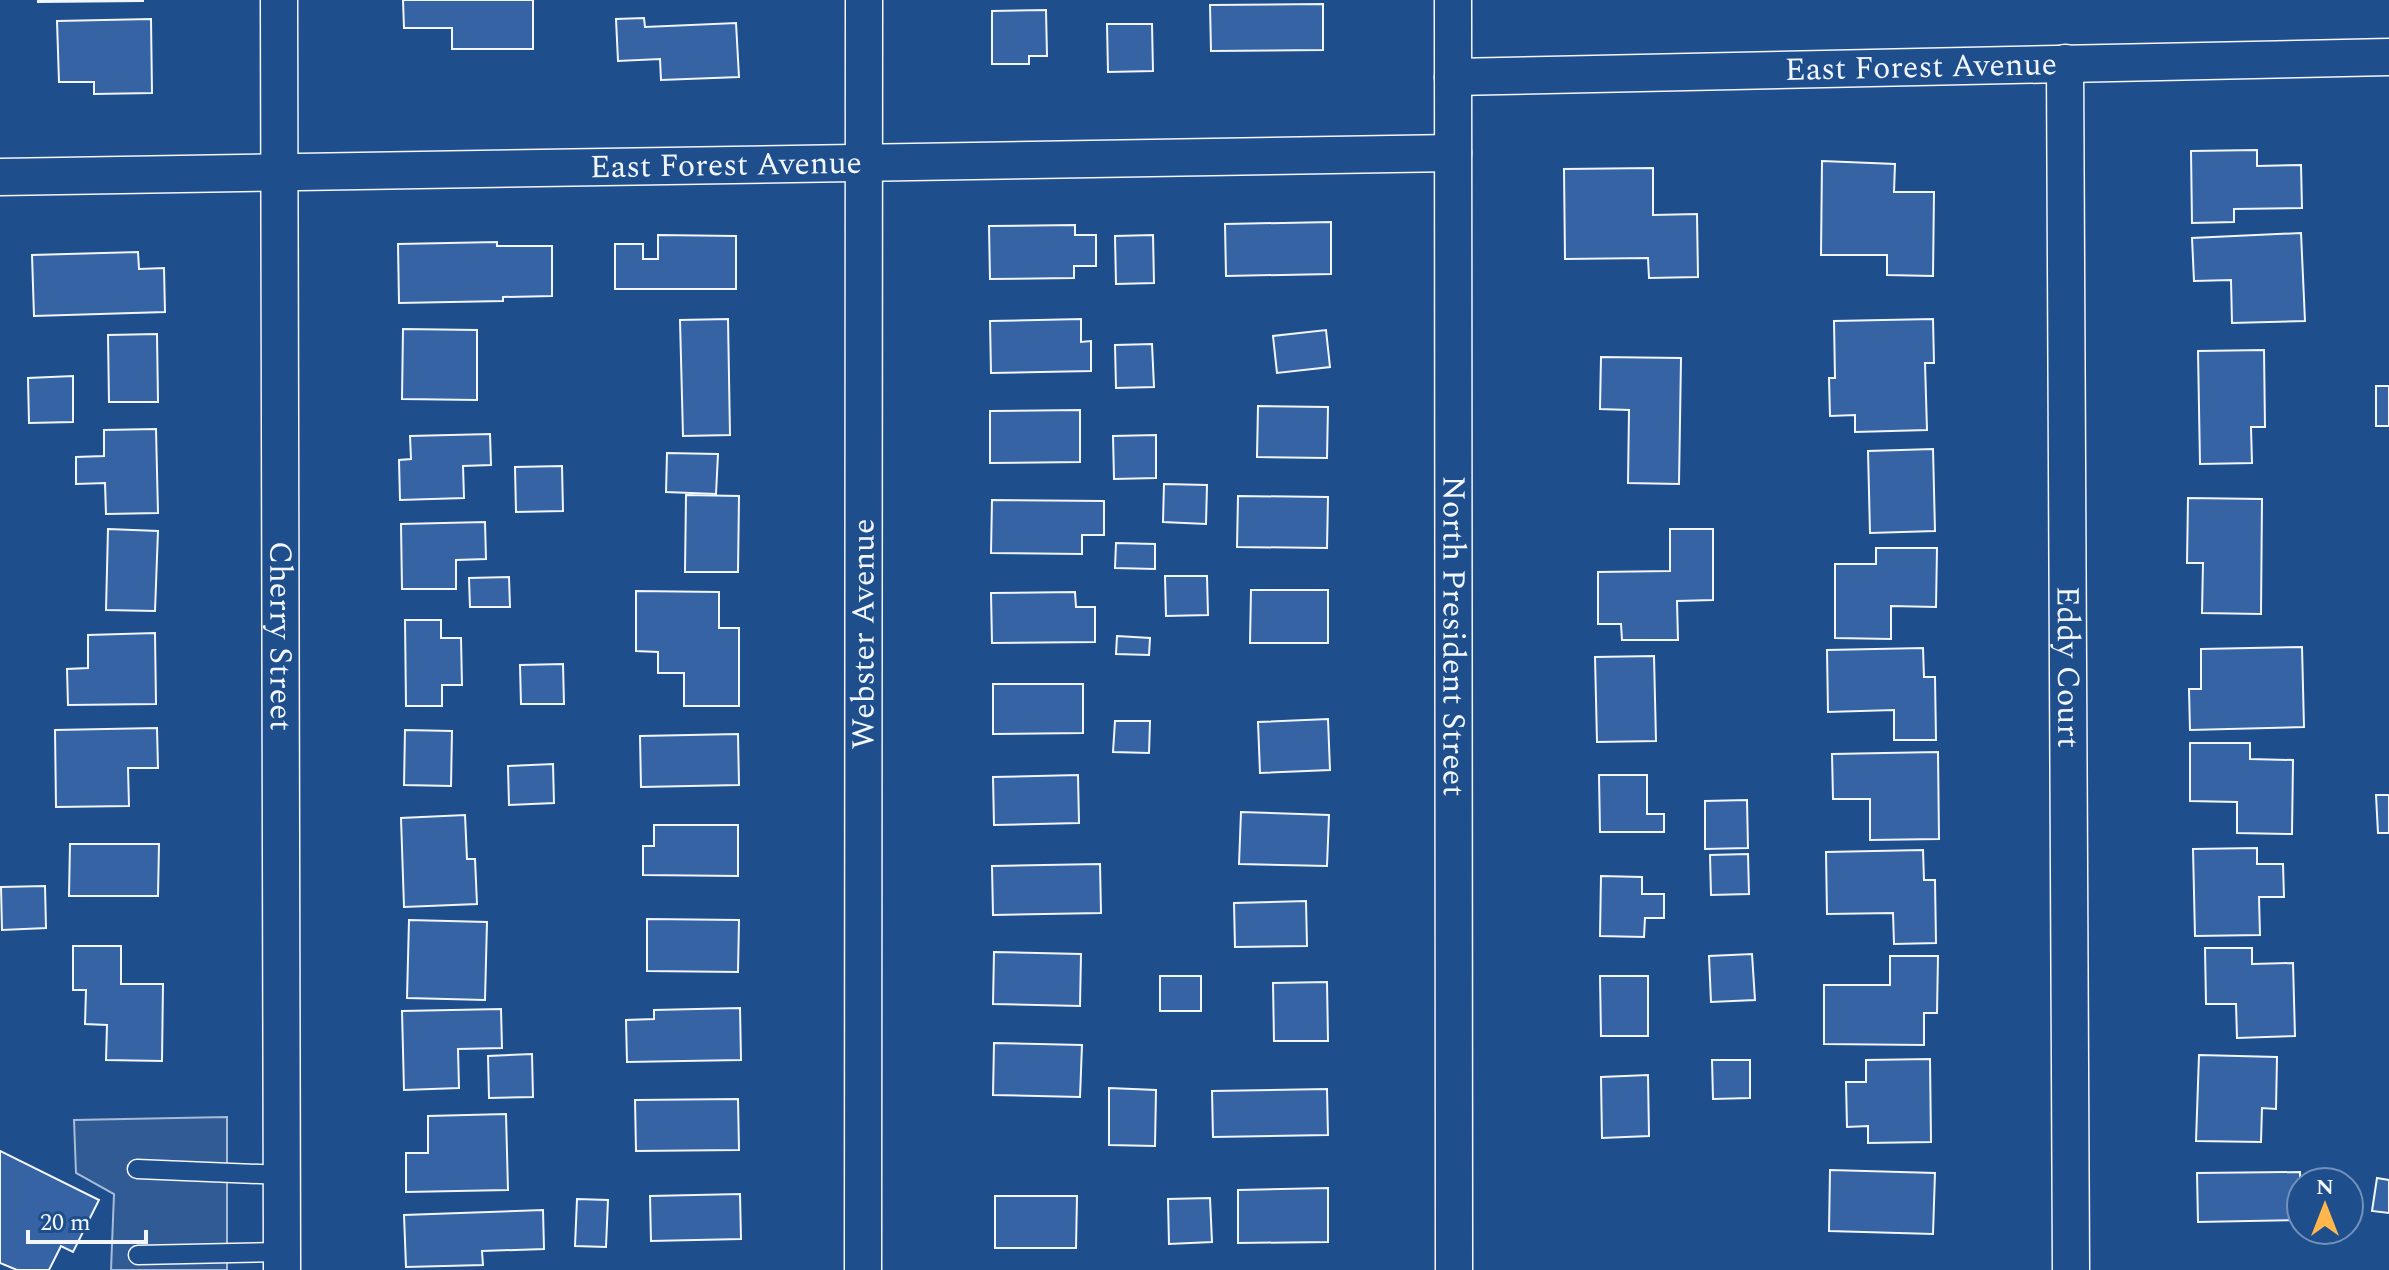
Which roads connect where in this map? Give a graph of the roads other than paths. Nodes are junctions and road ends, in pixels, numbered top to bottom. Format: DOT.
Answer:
graph roads {
  1 [pos="279,0"];
  2 [pos="864,0"];
  3 [pos="1453,0"];
  4 [pos="2389,57"];
  5 [pos="2065,63"];
  6 [pos="1453,77"];
  7 [pos="1453,153"];
  8 [pos="863,162"];
  9 [pos="279,172"];
  10 [pos="0,177"];
  11 [pos="137,1169"];
  12 [pos="282,1175"];
  13 [pos="138,1255"];
  14 [pos="282,1261"];
  15 [pos="863,1270"];
  16 [pos="1454,1270"];
  17 [pos="2071,1270"];
  1 -- 9 [label="street, Cherry Street"];
  2 -- 8 [label="street, Webster Avenue"];
  3 -- 6 [label="street, North President Street"];
  4 -- 5 [label="street, East Forest Avenue"];
  5 -- 6 [label="street, East Forest Avenue"];
  5 -- 17 [label="street, Eddy Court"];
  6 -- 7 [label="street, North President Street"];
  7 -- 8 [label="street, East Forest Avenue"];
  7 -- 16 [label="street, North President Street"];
  8 -- 9 [label="street, East Forest Avenue"];
  8 -- 15 [label="street, Webster Avenue"];
  9 -- 10 [label="street, East Forest Avenue"];
  9 -- 12 [label="street, Cherry Street"];
  11 -- 12 [label="lane"];
  12 -- 14 [label="street, Cherry Street"];
  13 -- 14 [label="lane"];
}
